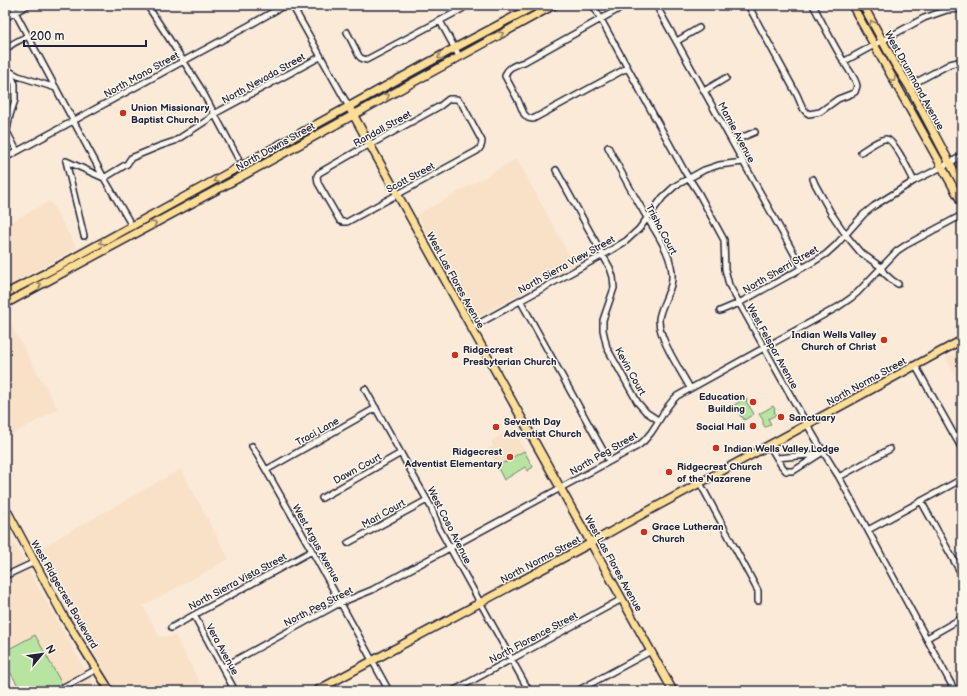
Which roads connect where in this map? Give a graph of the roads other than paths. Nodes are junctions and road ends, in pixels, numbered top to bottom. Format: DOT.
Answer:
graph roads {
  1 [pos="12,5"];
  2 [pos="28,5"];
  3 [pos="155,5"];
  4 [pos="285,5"];
  5 [pos="292,5"];
  6 [pos="467,5"];
  7 [pos="536,5"];
  8 [pos="554,5"];
  9 [pos="593,5"];
  10 [pos="626,5"];
  11 [pos="656,5"];
  12 [pos="748,5"];
  13 [pos="813,5"];
  14 [pos="852,5"];
  15 [pos="863,5"];
  16 [pos="148,7"];
  17 [pos="962,8"];
  18 [pos="15,12"];
  19 [pos="5,18"];
  20 [pos="600,19"];
  21 [pos="440,21"];
  22 [pos="699,28"];
  23 [pos="347,32"];
  24 [pos="28,36"];
  25 [pos="882,40"];
  26 [pos="677,41"];
  27 [pos="874,44"];
  28 [pos="455,48"];
  29 [pos="5,53"];
  30 [pos="460,56"];
  31 [pos="320,57"];
  32 [pos="5,61"];
  33 [pos="183,61"];
  34 [pos="962,61"];
  35 [pos="843,62"];
  36 [pos="627,68"];
  37 [pos="7,70"];
  38 [pos="726,78"];
  39 [pos="909,86"];
  40 [pos="56,88"];
  41 [pos="704,90"];
  42 [pos="457,99"];
  43 [pos="349,107"];
  44 [pos="214,114"];
  45 [pos="353,115"];
  46 [pos="74,122"];
  47 [pos="6,131"];
  48 [pos="755,132"];
  49 [pos="733,142"];
  50 [pos="369,145"];
  51 [pos="608,148"];
  52 [pos="17,151"];
  53 [pos="861,152"];
  54 [pos="962,156"];
  55 [pos="5,158"];
  56 [pos="238,158"];
  57 [pos="743,162"];
  58 [pos="949,163"];
  59 [pos="942,168"];
  60 [pos="556,170"];
  61 [pos="104,178"];
  62 [pos="689,178"];
  63 [pos="813,179"];
  64 [pos="914,181"];
  65 [pos="962,186"];
  66 [pos="397,194"];
  67 [pos="962,203"];
  68 [pos="962,216"];
  69 [pos="647,219"];
  70 [pos="343,222"];
  71 [pos="132,226"];
  72 [pos="846,235"];
  73 [pos="84,236"];
  74 [pos="603,255"];
  75 [pos="881,267"];
  76 [pos="802,268"];
  77 [pos="898,284"];
  78 [pos="5,294"];
  79 [pos="520,300"];
  80 [pos="739,303"];
  81 [pos="5,304"];
  82 [pos="720,311"];
  83 [pos="471,328"];
  84 [pos="962,340"];
  85 [pos="764,348"];
  86 [pos="915,365"];
  87 [pos="690,388"];
  88 [pos="365,389"];
  89 [pos="376,408"];
  90 [pos="658,420"];
  91 [pos="808,424"];
  92 [pos="769,445"];
  93 [pos="252,446"];
  94 [pos="890,449"];
  95 [pos="962,450"];
  96 [pos="401,453"];
  97 [pos="822,453"];
  98 [pos="777,458"];
  99 [pos="609,461"];
  100 [pos="266,470"];
  101 [pos="839,477"];
  102 [pos="962,479"];
  103 [pos="700,483"];
  104 [pos="560,488"];
  105 [pos="322,498"];
  106 [pos="427,500"];
  107 [pos="921,501"];
  108 [pos="5,507"];
  109 [pos="868,530"];
  110 [pos="348,543"];
  111 [pos="591,543"];
  112 [pos="450,548"];
  113 [pos="312,551"];
  114 [pos="35,562"];
  115 [pos="962,575"];
  116 [pos="5,576"];
  117 [pos="622,599"];
  118 [pos="758,601"];
  119 [pos="480,602"];
  120 [pos="340,603"];
  121 [pos="194,615"];
  122 [pos="962,618"];
  123 [pos="171,628"];
  124 [pos="927,638"];
  125 [pos="651,651"];
  126 [pos="512,659"];
  127 [pos="372,661"];
  128 [pos="223,667"];
  129 [pos="97,669"];
  130 [pos="56,691"];
  131 [pos="110,691"];
  132 [pos="235,691"];
  133 [pos="316,691"];
  134 [pos="388,691"];
  135 [pos="452,691"];
  136 [pos="529,691"];
  137 [pos="577,691"];
  138 [pos="673,691"];
  139 [pos="955,691"];
  1 -- 18 [label="street"];
  2 -- 18 [label="street"];
  3 -- 16 [label="street"];
  4 -- 33 [label="street, North Mono Street"];
  5 -- 31 [label="street, West Las Flores Avenue"];
  6 -- 21 [label="street"];
  7 -- 28 [label="main road, North Downs Street"];
  30 -- 8 [label="main road, North Downs Street, one-way"];
  9 -- 20 [label="street, West Felspar Avenue"];
  10 -- 20 [label="street"];
  11 -- 26 [label="street, Mamie Avenue"];
  12 -- 35 [label="street"];
  13 -- 35 [label="street"];
  14 -- 27 [label="main road, West Drummond Avenue"];
  25 -- 15 [label="main road, West Drummond Avenue, one-way"];
  16 -- 33 [label="street"];
  17 -- 25 [label="street"];
  18 -- 19 [label="street"];
  18 -- 24 [label="street"];
  20 -- 36 [label="street, West Felspar Avenue"];
  20 -- 36 [label="street"];
  21 -- 23 [label="street"];
  21 -- 28 [label="street"];
  22 -- 26 [label="street"];
  24 -- 29 [label="street"];
  24 -- 40 [label="street"];
  25 -- 27 [label="street"];
  25 -- 39 [label="main road, West Drummond Avenue"];
  26 -- 41 [label="street, Mamie Avenue"];
  27 -- 35 [label="street"];
  27 -- 59 [label="main road, West Drummond Avenue, one-way"];
  28 -- 30 [label="street"];
  28 -- 43 [label="main road, North Downs Street, one-way"];
  45 -- 30 [label="main road, North Downs Street, one-way"];
  31 -- 43 [label="street, West Las Flores Avenue"];
  31 -- 44 [label="street, North Nevada Street"];
  32 -- 37 [label="street"];
  33 -- 44 [label="street"];
  33 -- 46 [label="street, North Mono Street"];
  34 -- 39 [label="street"];
  36 -- 62 [label="street, West Felspar Avenue"];
  37 -- 40 [label="street"];
  37 -- 47 [label="street"];
  38 -- 41 [label="street"];
  39 -- 58 [label="main road, West Drummond Avenue"];
  40 -- 46 [label="street"];
  41 -- 49 [label="street, Mamie Avenue"];
  42 -- 50 [label="street, Randall Street"];
  42 -- 66 [label="street, Scott Street"];
  43 -- 45 [label="main road, West Las Flores Avenue"];
  43 -- 71 [label="main road, North Downs Street, one-way"];
  44 -- 56 [label="street"];
  44 -- 61 [label="street, North Nevada Street"];
  45 -- 50 [label="main road, West Las Flores Avenue"];
  81 -- 45 [label="main road, North Downs Street, one-way"];
  46 -- 52 [label="street, North Mono Street"];
  46 -- 61 [label="street"];
  47 -- 52 [label="street"];
  48 -- 49 [label="street"];
  49 -- 57 [label="street, Mamie Avenue"];
  50 -- 66 [label="main road, West Las Flores Avenue"];
  50 -- 70 [label="street, Randall Street"];
  51 -- 69 [label="street, Trisha Court"];
  52 -- 55 [label="street, North Mono Street"];
  53 -- 64 [label="street"];
  54 -- 58 [label="street, North Sherri Street"];
  57 -- 62 [label="street, North Sierra View Street"];
  57 -- 76 [label="street, Mamie Avenue"];
  58 -- 59 [label="street, North Sherri Street"];
  58 -- 65 [label="main road, West Drummond Avenue"];
  59 -- 64 [label="street, North Sherri Street"];
  59 -- 67 [label="main road"];
  60 -- 74 [label="street, Kevin Court"];
  61 -- 71 [label="street"];
  61 -- 73 [label="street"];
  62 -- 69 [label="street, North Sierra View Street"];
  62 -- 80 [label="street, West Felspar Avenue"];
  63 -- 72 [label="street"];
  64 -- 72 [label="street, North Sherri Street"];
  66 -- 70 [label="street, Scott Street"];
  66 -- 83 [label="main road, West Las Flores Avenue"];
  68 -- 75 [label="street, North Peg Street"];
  69 -- 74 [label="street, North Sierra View Street"];
  69 -- 87 [label="street, Trisha Court"];
  71 -- 78 [label="main road, North Downs Street, one-way"];
  72 -- 75 [label="street"];
  72 -- 76 [label="street, North Sherri Street"];
  74 -- 79 [label="street, North Sierra View Street"];
  74 -- 90 [label="street, Kevin Court"];
  75 -- 77 [label="street"];
  75 -- 85 [label="street, North Peg Street"];
  76 -- 80 [label="street, North Sherri Street"];
  79 -- 83 [label="street, North Sierra View Street"];
  79 -- 99 [label="street"];
  80 -- 82 [label="street, North Sherri Street"];
  80 -- 85 [label="street, West Felspar Avenue"];
  83 -- 104 [label="main road, West Las Flores Avenue"];
  84 -- 86 [label="main road, North Norma Street"];
  85 -- 87 [label="street, North Peg Street"];
  85 -- 91 [label="street, West Felspar Avenue"];
  86 -- 91 [label="main road, North Norma Street"];
  86 -- 95 [label="street"];
  87 -- 90 [label="street, North Peg Street"];
  88 -- 89 [label="street, West Coso Avenue"];
  89 -- 96 [label="street, West Coso Avenue"];
  89 -- 100 [label="street, Traci Lane"];
  90 -- 99 [label="street, North Peg Street"];
  91 -- 92 [label="main road, North Norma Street"];
  91 -- 97 [label="street, West Felspar Avenue"];
  92 -- 98 [label="street"];
  92 -- 103 [label="main road, North Norma Street"];
  93 -- 100 [label="street, West Argus Avenue"];
  94 -- 101 [label="street"];
  96 -- 105 [label="street, Dawn Court"];
  96 -- 106 [label="street, West Coso Avenue"];
  97 -- 98 [label="street"];
  97 -- 98 [label="street"];
  97 -- 101 [label="street, West Felspar Avenue"];
  99 -- 104 [label="street, North Peg Street"];
  100 -- 113 [label="street, West Argus Avenue"];
  101 -- 109 [label="street, West Felspar Avenue"];
  102 -- 107 [label="street"];
  103 -- 111 [label="main road, North Norma Street"];
  103 -- 118 [label="street"];
  104 -- 111 [label="main road, West Las Flores Avenue"];
  104 -- 112 [label="street, North Peg Street"];
  106 -- 110 [label="street, Mari Court"];
  106 -- 112 [label="street, West Coso Avenue"];
  107 -- 109 [label="street"];
  107 -- 115 [label="street"];
  108 -- 114 [label="main road, West Ridgecrest Boulevard"];
  109 -- 124 [label="street, West Felspar Avenue"];
  111 -- 117 [label="main road, West Las Flores Avenue"];
  111 -- 119 [label="main road, North Norma Street"];
  112 -- 119 [label="street, West Coso Avenue"];
  112 -- 120 [label="street, North Peg Street"];
  113 -- 120 [label="street, West Argus Avenue"];
  113 -- 121 [label="street, North Sierra Vista Street"];
  114 -- 116 [label="street"];
  114 -- 129 [label="main road, West Ridgecrest Boulevard"];
  117 -- 125 [label="main road, West Las Flores Avenue"];
  117 -- 126 [label="street, North Florence Street"];
  119 -- 126 [label="street, West Coso Avenue"];
  119 -- 127 [label="main road, North Norma Street"];
  120 -- 127 [label="street, West Argus Avenue"];
  120 -- 128 [label="street, North Peg Street"];
  121 -- 123 [label="street, North Sierra Vista Street"];
  121 -- 128 [label="street, Vera Avenue"];
  122 -- 124 [label="street"];
  124 -- 139 [label="street, West Felspar Avenue"];
  125 -- 137 [label="street"];
  125 -- 138 [label="main road, West Las Flores Avenue"];
  126 -- 135 [label="street, North Florence Street"];
  126 -- 136 [label="street, West Coso Avenue"];
  127 -- 133 [label="main road, North Norma Street"];
  127 -- 134 [label="street, West Argus Avenue"];
  128 -- 132 [label="street, Vera Avenue"];
  129 -- 130 [label="street"];
  129 -- 131 [label="main road, West Ridgecrest Boulevard"];
}
